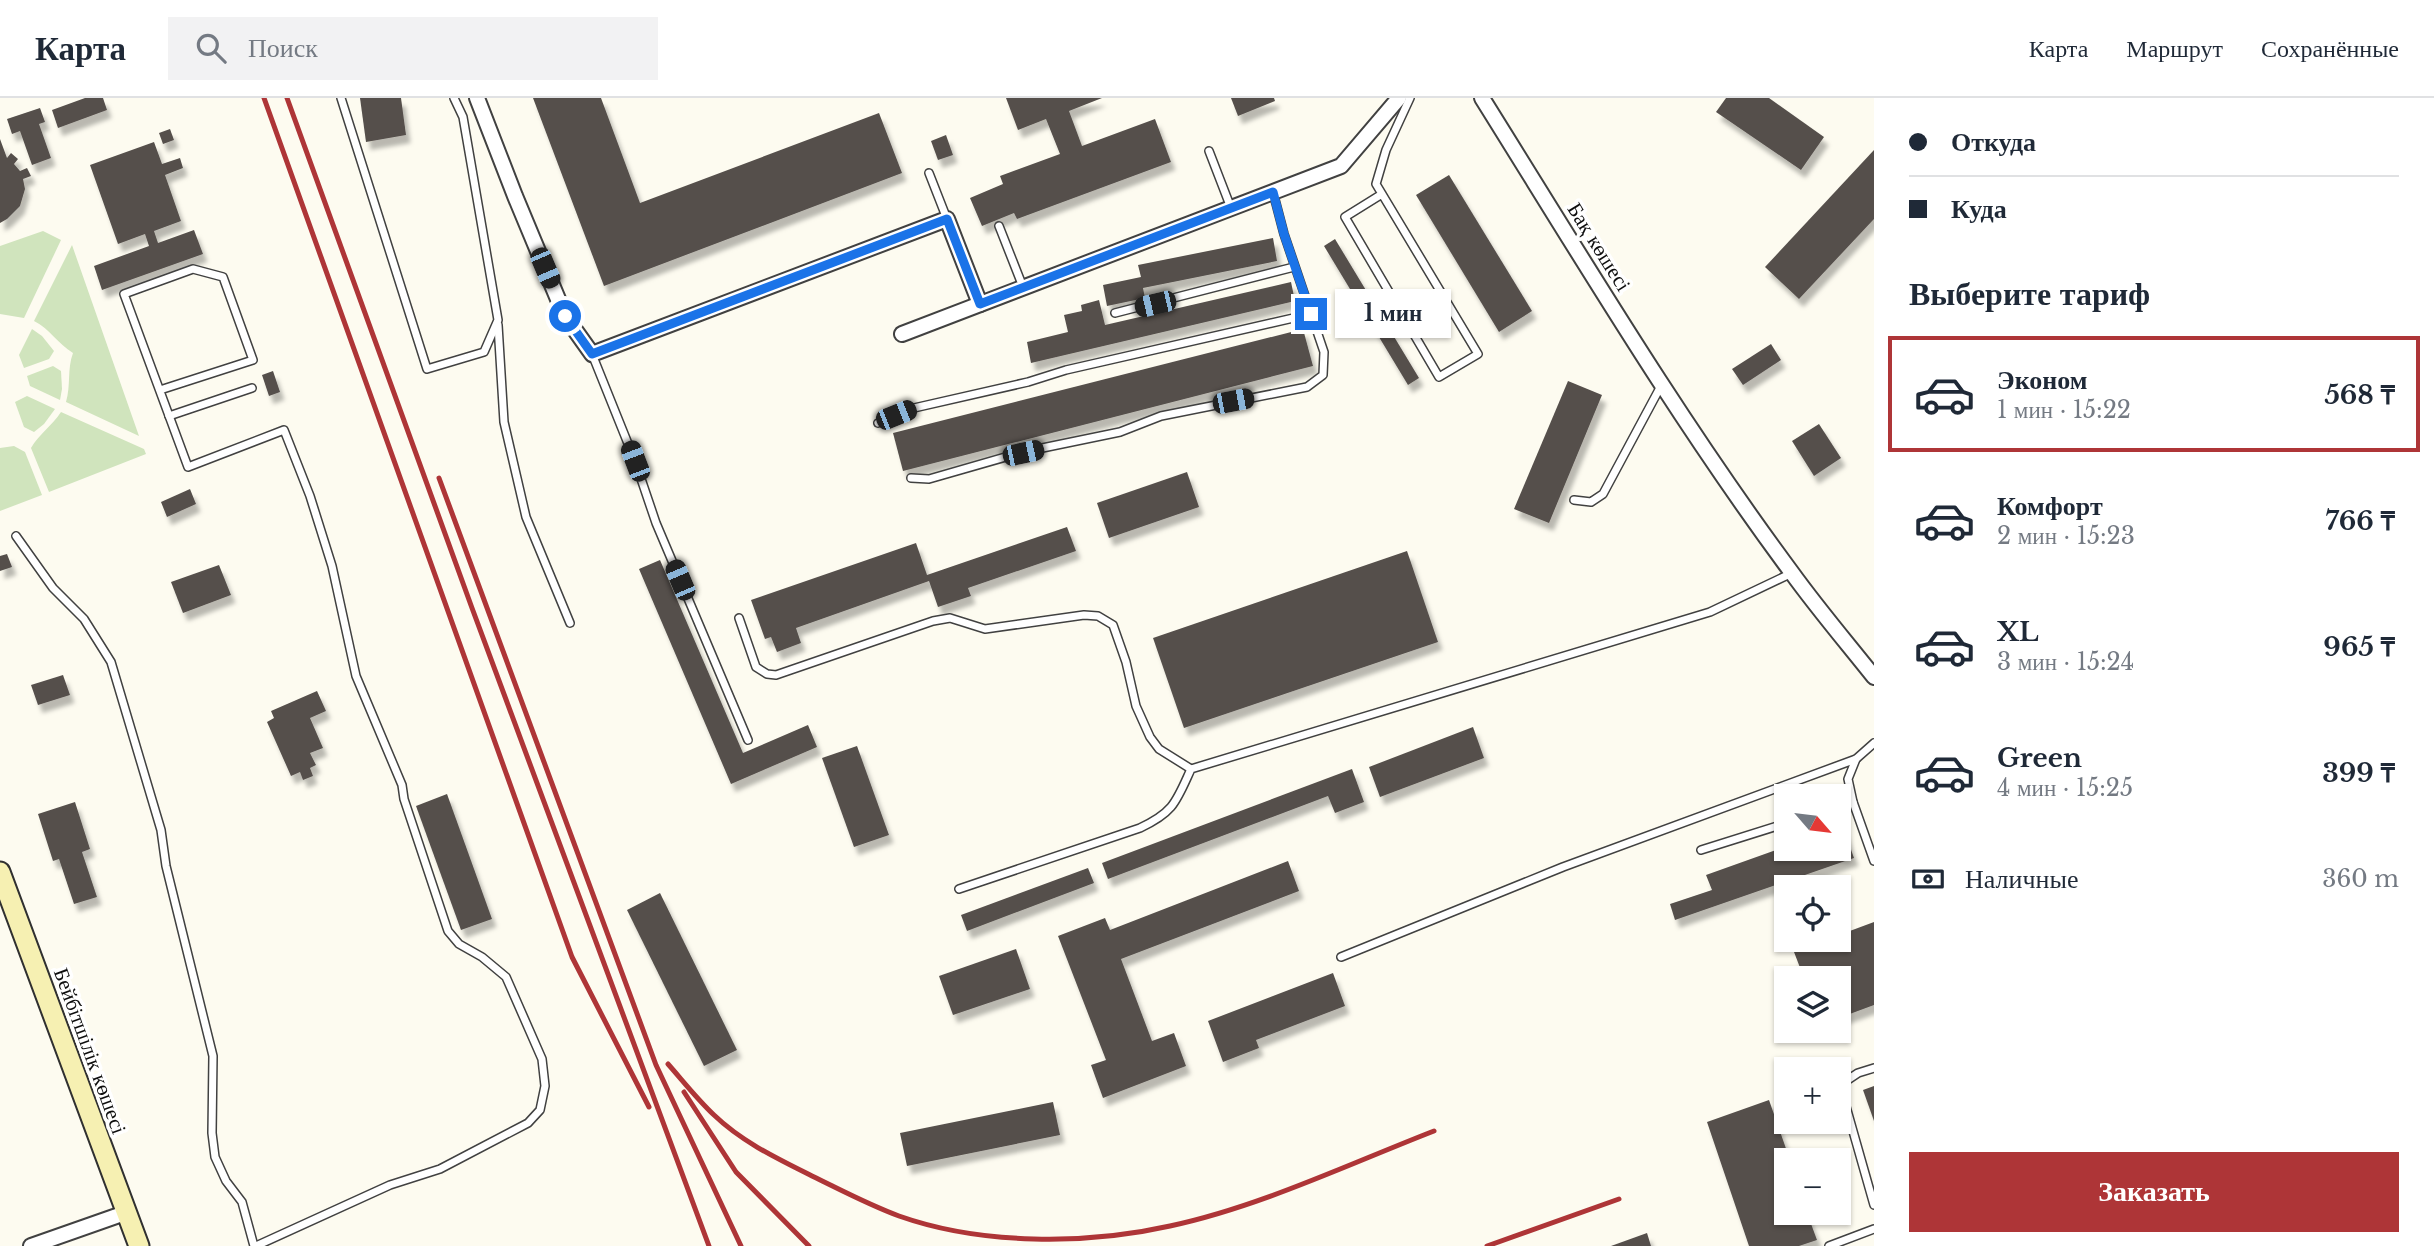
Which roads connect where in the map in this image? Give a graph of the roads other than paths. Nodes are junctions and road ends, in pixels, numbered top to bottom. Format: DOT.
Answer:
graph roads {
  1 [pos="341,98"];
  2 [pos="454,98"];
  3 [pos="477,98"];
  4 [pos="1399,98"];
  5 [pos="1410,98"];
  6 [pos="1482,98"];
  7 [pos="1209,151"];
  8 [pos="929,173"];
  9 [pos="1273,192"];
  10 [pos="1382,194"];
  11 [pos="1231,208"];
  12 [pos="947,219"];
  13 [pos="999,226"];
  14 [pos="1294,267"];
  15 [pos="1023,288"];
  16 [pos="980,304"];
  17 [pos="1115,313"];
  18 [pos="1311,314"];
  19 [pos="498,320"];
  20 [pos="902,334"];
  21 [pos="592,354"];
  22 [pos="1662,384"];
  23 [pos="253,387"];
  24 [pos="160,390"];
  25 [pos="169,416"];
  26 [pos="878,423"];
  27 [pos="911,478"];
  28 [pos="1574,500"];
  29 [pos="16,536"];
  30 [pos="1792,573"];
  31 [pos="739,618"];
  32 [pos="570,623"];
  33 [pos="1874,677"];
  34 [pos="748,740"];
  35 [pos="1874,743"];
  36 [pos="1856,759"];
  37 [pos="1191,769"];
  38 [pos="1853,802"];
  39 [pos="1774,827"];
  40 [pos="1700,850"];
  41 [pos="1874,861"];
  42 [pos="0,873"];
  43 [pos="958,889"];
  44 [pos="1341,957"];
  45 [pos="1874,1068"];
  46 [pos="1874,1205"];
  47 [pos="125,1213"];
  48 [pos="1874,1229"];
  49 [pos="31,1246"];
  50 [pos="139,1246"];
  51 [pos="255,1246"];
  52 [pos="1829,1246"];
  1 -- 19 [label="lane"];
  2 -- 19 [label="lane"];
  3 -- 21 [label="street"];
  4 -- 9 [label="street"];
  5 -- 10 [label="lane"];
  6 -- 22 [label="street, Бақ көшесі"];
  7 -- 11 [label="lane"];
  8 -- 12 [label="lane"];
  9 -- 11 [label="street"];
  9 -- 14 [label="lane"];
  10 -- 10 [label="lane"];
  11 -- 15 [label="street"];
  12 -- 16 [label="street"];
  12 -- 21 [label="street"];
  13 -- 15 [label="lane"];
  14 -- 17 [label="lane"];
  14 -- 18 [label="lane"];
  15 -- 16 [label="street"];
  16 -- 20 [label="street"];
  18 -- 26 [label="lane"];
  18 -- 27 [label="lane"];
  19 -- 32 [label="lane"];
  21 -- 34 [label="lane"];
  22 -- 28 [label="lane"];
  22 -- 30 [label="street, Бақ көшесі"];
  23 -- 25 [label="lane"];
  24 -- 24 [label="lane"];
  24 -- 25 [label="lane"];
  25 -- 51 [label="lane"];
  29 -- 51 [label="lane"];
  30 -- 33 [label="street, Бақ көшесі"];
  30 -- 37 [label="lane"];
  31 -- 37 [label="lane"];
  35 -- 36 [label="lane"];
  36 -- 38 [label="lane"];
  36 -- 44 [label="lane"];
  37 -- 43 [label="lane"];
  38 -- 41 [label="lane"];
  39 -- 40 [label="lane"];
  42 -- 47 [label="street, Бейбітшілік көшесі"];
  45 -- 46 [label="lane"];
  47 -- 49 [label="street"];
  47 -- 50 [label="street, Бейбітшілік көшесі"];
  48 -- 52 [label="lane"];
}
